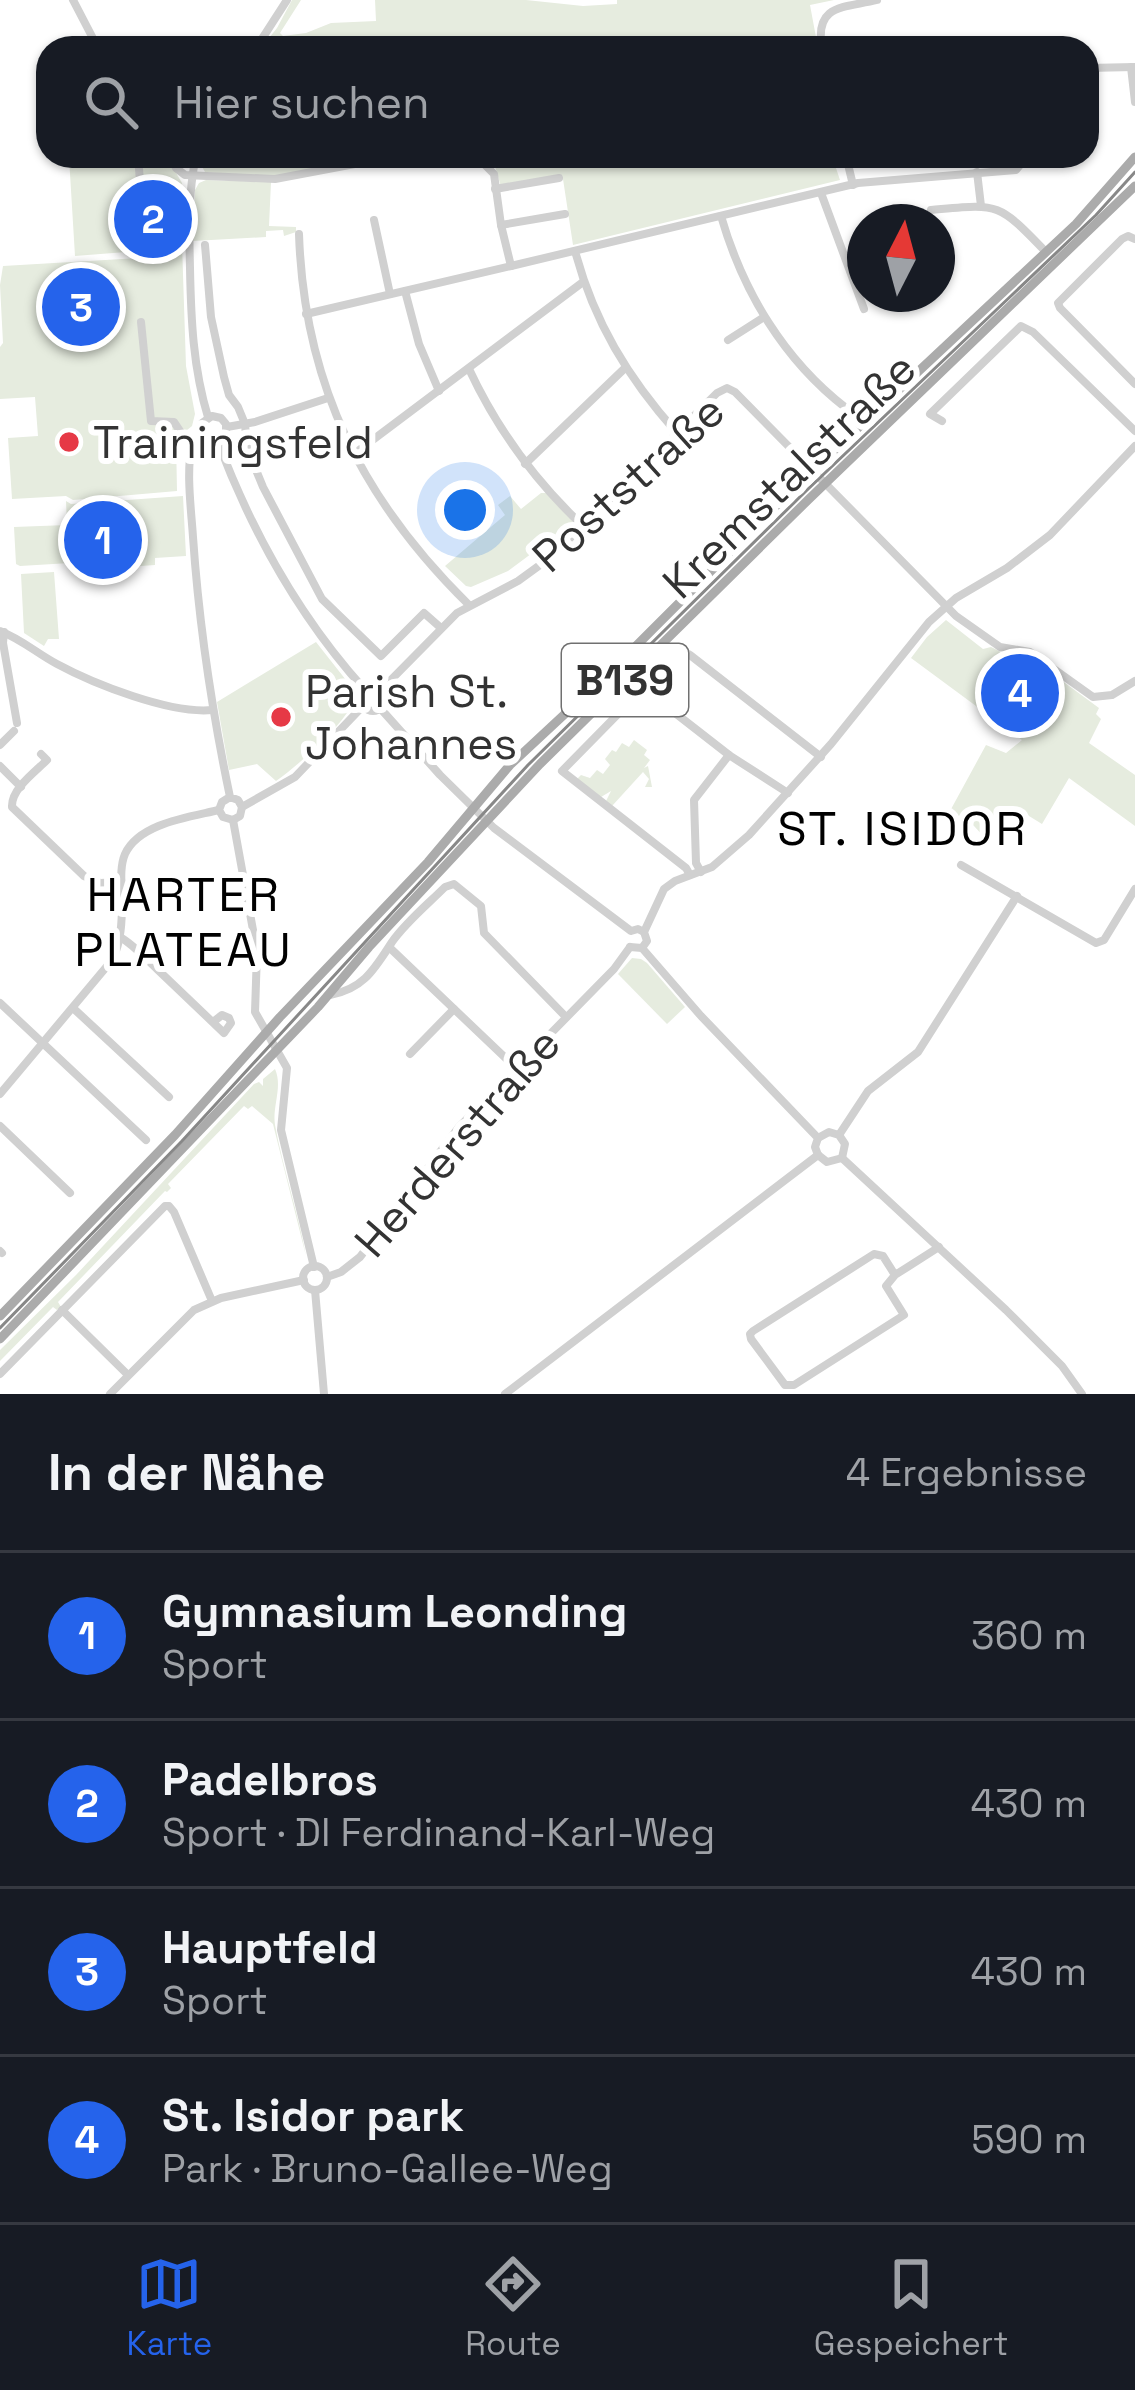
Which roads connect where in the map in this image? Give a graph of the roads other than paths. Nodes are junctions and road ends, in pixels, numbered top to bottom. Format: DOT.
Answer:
graph roads {
  1 [pos="73,0"];
  2 [pos="287,0"];
  3 [pos="878,0"];
  4 [pos="92,36"];
  5 [pos="264,36"];
  6 [pos="821,36"];
  7 [pos="1133,67"];
  8 [pos="1099,68"];
  9 [pos="1135,102"];
  10 [pos="1135,157"];
  11 [pos="139,168"];
  12 [pos="177,168"];
  13 [pos="194,168"];
  14 [pos="333,168"];
  15 [pos="490,168"];
  16 [pos="849,168"];
  17 [pos="1018,168"];
  18 [pos="977,172"];
  19 [pos="193,176"];
  20 [pos="559,178"];
  21 [pos="853,184"];
  22 [pos="1135,186"];
  23 [pos="496,189"];
  24 [pos="821,194"];
  25 [pos="981,206"];
  26 [pos="159,207"];
  27 [pos="955,209"];
  28 [pos="565,214"];
  29 [pos="721,216"];
  30 [pos="374,220"];
  31 [pos="501,226"];
  32 [pos="299,234"];
  33 [pos="1135,239"];
  34 [pos="205,244"];
  35 [pos="1045,250"];
  36 [pos="575,251"];
  37 [pos="847,264"];
  38 [pos="512,266"];
  39 [pos="584,282"];
  40 [pos="405,291"];
  41 [pos="390,294"];
  42 [pos="306,314"];
  43 [pos="764,317"];
  44 [pos="141,322"];
  45 [pos="728,340"];
  46 [pos="625,368"];
  47 [pos="469,369"];
  48 [pos="1135,384"];
  49 [pos="439,391"];
  50 [pos="328,398"];
  51 [pos="846,408"];
  52 [pos="208,417"];
  53 [pos="943,422"];
  54 [pos="245,424"];
  55 [pos="227,427"];
  56 [pos="1135,431"];
  57 [pos="677,433"];
  58 [pos="201,435"];
  59 [pos="218,442"];
  60 [pos="192,443"];
  61 [pos="1135,446"];
  62 [pos="354,454"];
  63 [pos="525,464"];
  64 [pos="812,470"];
  65 [pos="826,483"];
  66 [pos="583,526"];
  67 [pos="469,604"];
  68 [pos="947,606"];
  69 [pos="441,628"];
  70 [pos="2,631"];
  71 [pos="1135,681"];
  72 [pos="644,688"];
  73 [pos="365,690"];
  74 [pos="381,690"];
  75 [pos="363,706"];
  76 [pos="380,708"];
  77 [pos="212,710"];
  78 [pos="0,745"];
  79 [pos="41,754"];
  80 [pos="729,754"];
  81 [pos="820,757"];
  82 [pos="0,766"];
  83 [pos="21,787"];
  84 [pos="788,793"];
  85 [pos="230,797"];
  86 [pos="242,807"];
  87 [pos="473,809"];
  88 [pos="219,810"];
  89 [pos="233,820"];
  90 [pos="487,821"];
  91 [pos="961,865"];
  92 [pos="696,873"];
  93 [pos="122,882"];
  94 [pos="1135,889"];
  95 [pos="1017,896"];
  96 [pos="631,932"];
  97 [pos="644,932"];
  98 [pos="120,938"];
  99 [pos="631,947"];
  100 [pos="390,948"];
  101 [pos="643,948"];
  102 [pos="328,995"];
  103 [pos="0,1003"];
  104 [pos="73,1008"];
  105 [pos="454,1009"];
  106 [pos="565,1016"];
  107 [pos="213,1022"];
  108 [pos="266,1033"];
  109 [pos="42,1043"];
  110 [pos="277,1050"];
  111 [pos="410,1054"];
  112 [pos="515,1067"];
  113 [pos="0,1094"];
  114 [pos="169,1096"];
  115 [pos="0,1126"];
  116 [pos="839,1135"];
  117 [pos="818,1138"];
  118 [pos="146,1141"];
  119 [pos="818,1155"];
  120 [pos="842,1158"];
  121 [pos="70,1193"];
  122 [pos="939,1246"];
  123 [pos="314,1267"];
  124 [pos="895,1275"];
  125 [pos="327,1277"];
  126 [pos="304,1280"];
  127 [pos="315,1290"];
  128 [pos="212,1301"];
  129 [pos="62,1310"];
  130 [pos="0,1316"];
  131 [pos="0,1339"];
  132 [pos="0,1374"];
  133 [pos="128,1375"];
  134 [pos="110,1394"];
  135 [pos="324,1394"];
  136 [pos="505,1394"];
  137 [pos="1082,1394"];
  1 -- 4 [label="street"];
  2 -- 5 [label="street"];
  3 -- 6 [label="street"];
  7 -- 8 [label="street"];
  7 -- 9 [label="street"];
  10 -- 35 [label="main road, Kremstalstraße / B139"];
  11 -- 26 [label="street"];
  12 -- 19 [label="street"];
  13 -- 19 [label="street"];
  14 -- 19 [label="street"];
  15 -- 23 [label="street"];
  16 -- 21 [label="street"];
  17 -- 18 [label="street"];
  18 -- 21 [label="street"];
  18 -- 25 [label="street"];
  19 -- 52 [label="street"];
  20 -- 23 [label="street"];
  21 -- 24 [label="street"];
  22 -- 65 [label="main road, Kremstalstraße / B139"];
  23 -- 31 [label="street"];
  24 -- 29 [label="street"];
  24 -- 37 [label="street"];
  25 -- 27 [label="street"];
  25 -- 35 [label="street"];
  28 -- 31 [label="street"];
  29 -- 36 [label="street"];
  29 -- 43 [label="street"];
  30 -- 41 [label="street"];
  31 -- 38 [label="street"];
  32 -- 42 [label="street"];
  33 -- 48 [label="street"];
  34 -- 54 [label="street"];
  35 -- 64 [label="main road, Kremstalstraße / B139"];
  36 -- 38 [label="street"];
  36 -- 39 [label="street"];
  38 -- 40 [label="street"];
  39 -- 46 [label="street"];
  39 -- 47 [label="street"];
  40 -- 41 [label="street"];
  40 -- 49 [label="street"];
  41 -- 42 [label="street"];
  42 -- 50 [label="street"];
  43 -- 45 [label="street"];
  43 -- 51 [label="street"];
  44 -- 60 [label="street"];
  46 -- 57 [label="street"];
  46 -- 63 [label="street"];
  47 -- 49 [label="street"];
  47 -- 63 [label="street"];
  49 -- 62 [label="street"];
  50 -- 54 [label="street"];
  50 -- 62 [label="street"];
  52 -- 55 [label="street"];
  52 -- 58 [label="street"];
  53 -- 56 [label="street"];
  54 -- 55 [label="street"];
  54 -- 69 [label="street"];
  55 -- 59 [label="street"];
  57 -- 64 [label="street, Poststraße"];
  57 -- 66 [label="street, Poststraße"];
  58 -- 59 [label="street"];
  58 -- 60 [label="street"];
  59 -- 73 [label="street"];
  60 -- 77 [label="street"];
  61 -- 68 [label="street"];
  62 -- 67 [label="street"];
  63 -- 66 [label="street"];
  64 -- 65 [label="street"];
  64 -- 87 [label="main road, Kremstalstraße / B139"];
  65 -- 68 [label="street"];
  65 -- 90 [label="main road, Kremstalstraße / B139"];
  66 -- 67 [label="street, Poststraße"];
  67 -- 69 [label="street, Poststraße"];
  68 -- 71 [label="street"];
  68 -- 81 [label="street"];
  69 -- 74 [label="street, Poststraße"];
  70 -- 77 [label="street"];
  70 -- 78 [label="street"];
  72 -- 80 [label="street"];
  72 -- 81 [label="street"];
  72 -- 92 [label="street"];
  73 -- 74 [label="street"];
  73 -- 75 [label="street"];
  74 -- 76 [label="street"];
  75 -- 76 [label="street"];
  75 -- 86 [label="street"];
  76 -- 87 [label="street"];
  77 -- 85 [label="street"];
  79 -- 83 [label="street"];
  80 -- 84 [label="street"];
  80 -- 92 [label="street"];
  81 -- 84 [label="street"];
  82 -- 83 [label="street"];
  83 -- 93 [label="street"];
  84 -- 92 [label="street"];
  85 -- 86 [label="street"];
  85 -- 88 [label="street"];
  86 -- 89 [label="street"];
  87 -- 90 [label="street"];
  87 -- 108 [label="main road, B139"];
  88 -- 89 [label="street"];
  88 -- 93 [label="street"];
  89 -- 108 [label="street"];
  90 -- 96 [label="street"];
  90 -- 102 [label="main road, Kremstalstraße / B139"];
  91 -- 95 [label="street"];
  92 -- 97 [label="street"];
  93 -- 98 [label="street"];
  94 -- 95 [label="street"];
  95 -- 116 [label="street"];
  96 -- 97 [label="street"];
  96 -- 99 [label="street"];
  97 -- 101 [label="street"];
  98 -- 104 [label="street"];
  98 -- 107 [label="street"];
  99 -- 101 [label="street"];
  99 -- 106 [label="street, Herderstraße"];
  100 -- 102 [label="street"];
  100 -- 105 [label="street"];
  100 -- 106 [label="street"];
  101 -- 117 [label="street"];
  102 -- 110 [label="main road, Kremstalstraße / B139"];
  103 -- 109 [label="street"];
  104 -- 109 [label="street"];
  104 -- 114 [label="street"];
  105 -- 111 [label="street"];
  105 -- 112 [label="street"];
  106 -- 112 [label="street, Herderstraße"];
  108 -- 110 [label="street"];
  108 -- 130 [label="main road, B139"];
  109 -- 113 [label="street"];
  109 -- 118 [label="street"];
  110 -- 123 [label="street"];
  110 -- 131 [label="main road, Kremstalstraße / B139"];
  112 -- 125 [label="street, Herderstraße"];
  115 -- 121 [label="street"];
  116 -- 117 [label="street"];
  116 -- 120 [label="street"];
  117 -- 119 [label="street"];
  119 -- 120 [label="street"];
  119 -- 136 [label="street"];
  120 -- 122 [label="street"];
  122 -- 124 [label="street"];
  122 -- 137 [label="street"];
  123 -- 125 [label="street"];
  123 -- 126 [label="street"];
  124 -- 124 [label="street"];
  125 -- 127 [label="street"];
  126 -- 127 [label="street"];
  126 -- 128 [label="street"];
  127 -- 135 [label="street"];
  128 -- 129 [label="street"];
  128 -- 133 [label="street"];
  129 -- 132 [label="street"];
  129 -- 133 [label="street"];
  133 -- 134 [label="street"];
}
